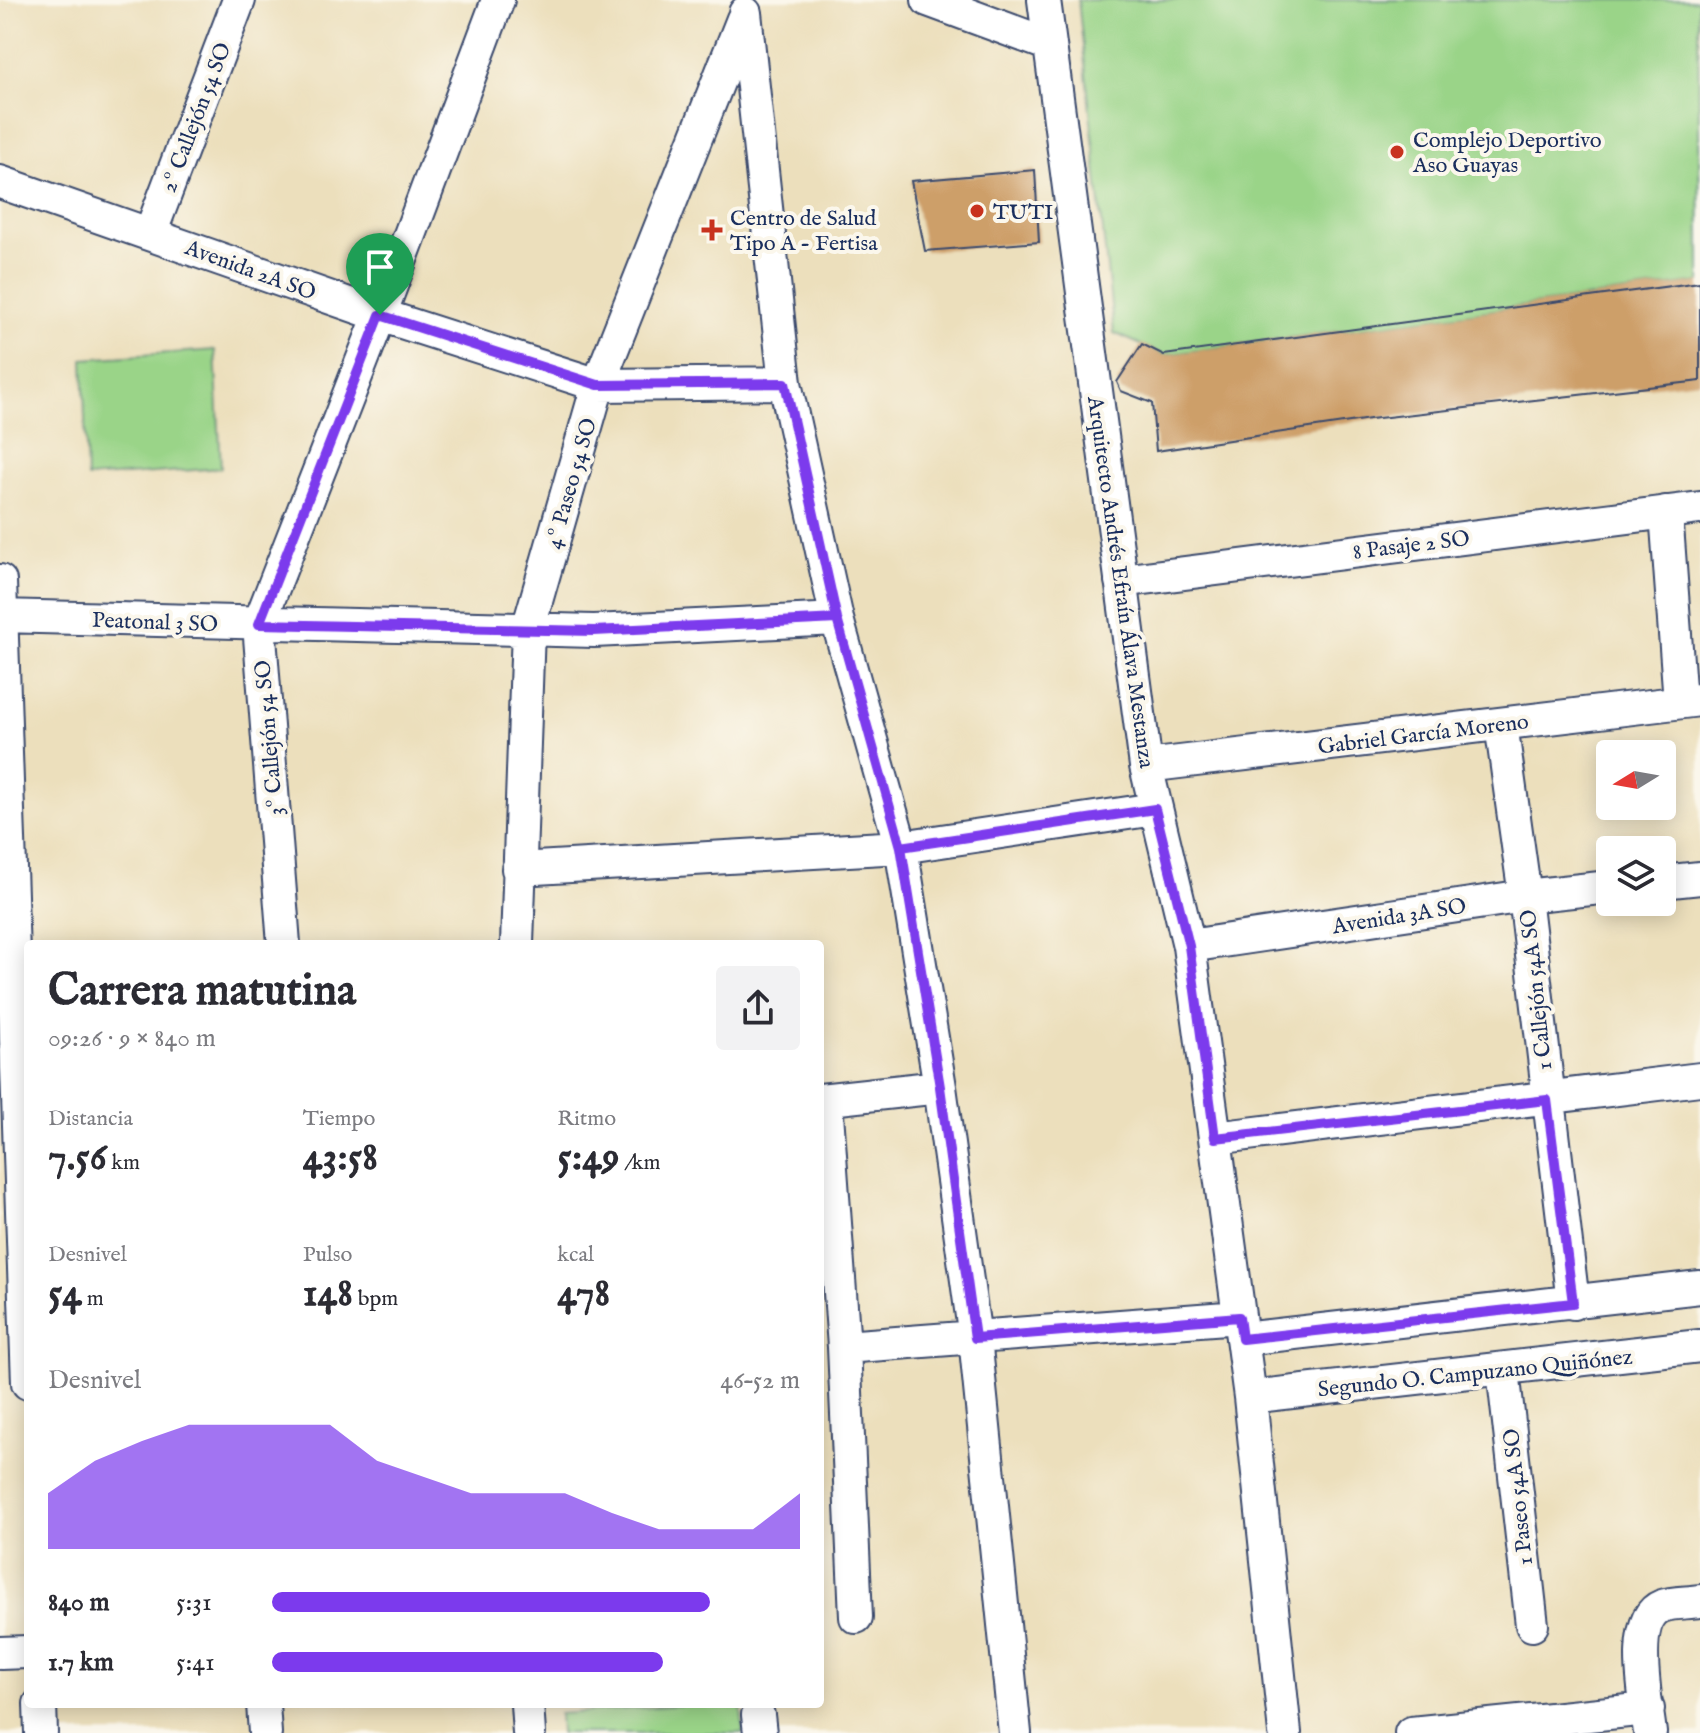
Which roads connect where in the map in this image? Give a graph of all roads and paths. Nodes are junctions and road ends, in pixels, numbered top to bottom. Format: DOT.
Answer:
graph roads {
  1 [pos="239,0"];
  2 [pos="498,0"];
  3 [pos="928,0"];
  4 [pos="1044,0"];
  5 [pos="746,7"];
  6 [pos="1050,45"];
  7 [pos="0,182"];
  8 [pos="150,234"];
  9 [pos="380,315"];
  10 [pos="785,383"];
  11 [pos="598,385"];
  12 [pos="1700,508"];
  13 [pos="1666,512"];
  14 [pos="0,581"];
  15 [pos="1121,581"];
  16 [pos="1,616"];
  17 [pos="837,619"];
  18 [pos="259,624"];
  19 [pos="528,629"];
  20 [pos="1690,701"];
  21 [pos="1501,724"];
  22 [pos="1146,766"];
  23 [pos="1155,809"];
  24 [pos="901,847"];
  25 [pos="518,869"];
  26 [pos="1700,878"];
  27 [pos="1676,881"];
  28 [pos="1596,888"];
  29 [pos="1525,896"];
  30 [pos="284,940"];
  31 [pos="517,940"];
  32 [pos="1189,946"];
  33 [pos="1700,1079"];
  34 [pos="940,1087"];
  35 [pos="824,1100"];
  36 [pos="1547,1100"];
  37 [pos="824,1112"];
  38 [pos="16,1128"];
  39 [pos="1215,1138"];
  40 [pos="1700,1287"];
  41 [pos="24,1298"];
  42 [pos="1573,1303"];
  43 [pos="1240,1328"];
  44 [pos="975,1338"];
  45 [pos="1700,1346"];
  46 [pos="844,1347"];
  47 [pos="1503,1370"];
  48 [pos="1250,1397"];
  49 [pos="1700,1601"];
  50 [pos="856,1617"];
  51 [pos="1532,1625"];
  52 [pos="24,1652"];
  53 [pos="0,1653"];
  54 [pos="40,1708"];
  55 [pos="263,1708"];
  56 [pos="527,1708"];
  57 [pos="1649,1721"];
  58 [pos="41,1733"];
  59 [pos="265,1733"];
  60 [pos="529,1733"];
  61 [pos="1015,1733"];
  62 [pos="1285,1733"];
  63 [pos="1411,1733"];
  1 -- 8 [label="street, 2º Callejón 54 SO"];
  2 -- 9 [label="street, 3º Callejón 54 SO"];
  3 -- 6 [label="street"];
  4 -- 6 [label="street, Arquitecto Andrés Efraín Álava Mestanza"];
  5 -- 10 [label="street"];
  5 -- 11 [label="street, 4º Paseo 54 SO"];
  6 -- 15 [label="street, Arquitecto Andrés Efraín Álava Mestanza"];
  7 -- 8 [label="street, Avenida 2A SO"];
  8 -- 9 [label="street, Avenida 2A SO"];
  9 -- 11 [label="street, Avenida 2A SO"];
  9 -- 18 [label="street, 3º Callejón 54 SO"];
  10 -- 11 [label="street, Avenida 2A SO"];
  10 -- 17 [label="street"];
  11 -- 19 [label="street, 4º Paseo 54 SO"];
  12 -- 13 [label="street, 8 Pasaje 2 SO"];
  13 -- 15 [label="street, 8 Pasaje 2 SO"];
  13 -- 20 [label="street"];
  14 -- 16 [label="street"];
  15 -- 22 [label="street, Arquitecto Andrés Efraín Álava Mestanza"];
  16 -- 18 [label="street, Peatonal 3 SO"];
  16 -- 38 [label="street"];
  17 -- 19 [label="street, Peatonal 3 SO"];
  17 -- 24 [label="street"];
  18 -- 19 [label="street, Peatonal 3 SO"];
  18 -- 30 [label="street, 3º Callejón 54 SO"];
  19 -- 25 [label="street, 4º Paseo 54 SO"];
  20 -- 21 [label="street, Gabriel García Moreno"];
  21 -- 22 [label="street, Gabriel García Moreno"];
  21 -- 29 [label="street, 1 Callejón 54A SO"];
  22 -- 23 [label="street, Arquitecto Andrés Efraín Álava Mestanza"];
  23 -- 24 [label="street"];
  23 -- 32 [label="street, Arquitecto Andrés Efraín Álava Mestanza"];
  24 -- 25 [label="street"];
  24 -- 34 [label="street"];
  25 -- 31 [label="street, 4º Paseo 54 SO"];
  26 -- 27 [label="street"];
  28 -- 29 [label="street, Avenida 3A SO"];
  29 -- 32 [label="street, Avenida 3A SO"];
  29 -- 36 [label="street, 1 Callejón 54A SO"];
  32 -- 39 [label="street, Arquitecto Andrés Efraín Álava Mestanza"];
  33 -- 36 [label="street"];
  34 -- 35 [label="street"];
  34 -- 44 [label="street"];
  36 -- 39 [label="street"];
  36 -- 42 [label="street, 1 Callejón 54A SO"];
  37 -- 46 [label="street"];
  38 -- 41 [label="street"];
  39 -- 43 [label="street, Arquitecto Andrés Efraín Álava Mestanza"];
  40 -- 42 [label="street"];
  42 -- 43 [label="street"];
  43 -- 44 [label="street"];
  43 -- 48 [label="street, Arquitecto Andrés Efraín Álava Mestanza"];
  44 -- 46 [label="street"];
  44 -- 61 [label="street"];
  45 -- 47 [label="street, Segundo O. Campuzano Quiñónez"];
  46 -- 50 [label="street"];
  47 -- 48 [label="street, Segundo O. Campuzano Quiñónez"];
  47 -- 51 [label="street, 1 Paseo 54A SO"];
  48 -- 62 [label="street, Arquitecto Andrés Efraín Álava Mestanza"];
  49 -- 57 [label="street"];
  52 -- 53 [label="street"];
  54 -- 58 [label="street"];
  55 -- 59 [label="street"];
  56 -- 60 [label="street"];
  57 -- 63 [label="street"];
}
